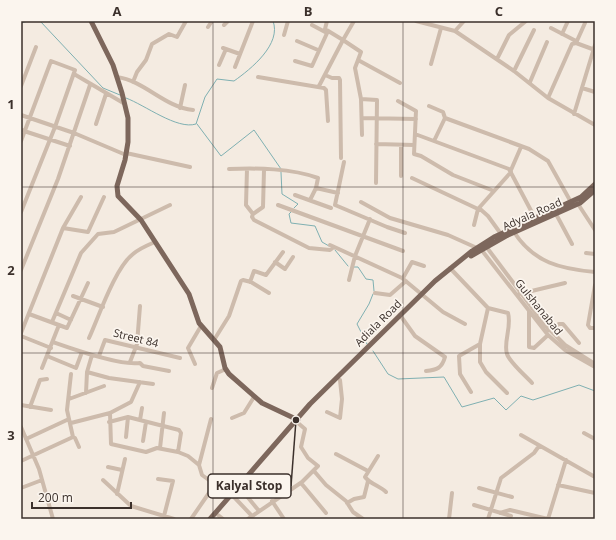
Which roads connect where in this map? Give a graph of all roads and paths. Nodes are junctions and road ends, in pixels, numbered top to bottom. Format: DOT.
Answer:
graph roads {
  1 [pos="91,21"];
  2 [pos="186,21"];
  3 [pos="212,21"];
  4 [pos="228,21"];
  5 [pos="253,21"];
  6 [pos="288,21"];
  7 [pos="327,21"];
  8 [pos="354,21"];
  9 [pos="416,21"];
  10 [pos="438,21"];
  11 [pos="464,21"];
  12 [pos="526,21"];
  13 [pos="568,21"];
  14 [pos="423,22"];
  15 [pos="585,23"];
  16 [pos="224,25"];
  17 [pos="312,25"];
  18 [pos="436,26"];
  19 [pos="208,27"];
  20 [pos="441,28"];
  21 [pos="551,28"];
  22 [pos="534,30"];
  23 [pos="455,31"];
  24 [pos="328,32"];
  25 [pos="562,34"];
  26 [pos="284,35"];
  27 [pos="297,40"];
  28 [pos="343,40"];
  29 [pos="547,42"];
  30 [pos="576,42"];
  31 [pos="595,45"];
  32 [pos="36,47"];
  33 [pos="318,50"];
  34 [pos="594,50"];
  35 [pos="240,54"];
  36 [pos="497,59"];
  37 [pos="358,60"];
  38 [pos="295,61"];
  39 [pos="431,64"];
  40 [pos="219,65"];
  41 [pos="236,67"];
  42 [pos="514,71"];
  43 [pos="74,74"];
  44 [pos="325,75"];
  45 [pos="117,77"];
  46 [pos="258,77"];
  47 [pos="133,82"];
  48 [pos="530,82"];
  49 [pos="400,83"];
  50 [pos="90,85"];
  51 [pos="185,85"];
  52 [pos="21,86"];
  53 [pos="319,86"];
  54 [pos="582,88"];
  55 [pos="595,92"];
  56 [pos="106,94"];
  57 [pos="548,98"];
  58 [pos="361,99"];
  59 [pos="398,101"];
  60 [pos="125,103"];
  61 [pos="429,106"];
  62 [pos="180,108"];
  63 [pos="193,110"];
  64 [pos="574,114"];
  65 [pos="21,115"];
  66 [pos="29,118"];
  67 [pos="362,118"];
  68 [pos="376,118"];
  69 [pos="445,118"];
  70 [pos="416,119"];
  71 [pos="328,121"];
  72 [pos="96,124"];
  73 [pos="595,125"];
  74 [pos="55,127"];
  75 [pos="23,130"];
  76 [pos="74,133"];
  77 [pos="415,134"];
  78 [pos="362,135"];
  79 [pos="50,140"];
  80 [pos="21,141"];
  81 [pos="434,141"];
  82 [pos="376,144"];
  83 [pos="401,145"];
  84 [pos="414,145"];
  85 [pos="70,146"];
  86 [pos="522,147"];
  87 [pos="126,154"];
  88 [pos="190,167"];
  89 [pos="229,169"];
  90 [pos="247,169"];
  91 [pos="264,170"];
  92 [pos="511,171"];
  93 [pos="400,176"];
  94 [pos="412,178"];
  95 [pos="376,182"];
  96 [pos="595,184"];
  97 [pos="316,188"];
  98 [pos="494,191"];
  99 [pos="338,193"];
  100 [pos="594,193"];
  101 [pos="295,195"];
  102 [pos="82,197"];
  103 [pos="104,197"];
  104 [pos="310,200"];
  105 [pos="23,201"];
  106 [pos="361,202"];
  107 [pos="574,204"];
  108 [pos="170,205"];
  109 [pos="278,205"];
  110 [pos="332,208"];
  111 [pos="478,208"];
  112 [pos="21,212"];
  113 [pos="253,214"];
  114 [pos="556,214"];
  115 [pos="370,219"];
  116 [pos="141,220"];
  117 [pos="536,221"];
  118 [pos="474,225"];
  119 [pos="63,228"];
  120 [pos="595,230"];
  121 [pos="514,232"];
  122 [pos="405,233"];
  123 [pos="501,234"];
  124 [pos="363,237"];
  125 [pos="155,242"];
  126 [pos="572,244"];
  127 [pos="481,247"];
  128 [pos="403,251"];
  129 [pos="283,252"];
  130 [pos="474,253"];
  131 [pos="586,253"];
  132 [pos="595,254"];
  133 [pos="355,256"];
  134 [pos="294,258"];
  135 [pos="275,262"];
  136 [pos="424,266"];
  137 [pos="451,269"];
  138 [pos="21,270"];
  139 [pos="595,272"];
  140 [pos="349,280"];
  141 [pos="404,280"];
  142 [pos="250,282"];
  143 [pos="88,283"];
  144 [pos="565,283"];
  145 [pos="595,285"];
  146 [pos="269,293"];
  147 [pos="375,293"];
  148 [pos="519,294"];
  149 [pos="73,296"];
  150 [pos="422,296"];
  151 [pos="594,298"];
  152 [pos="81,300"];
  153 [pos="140,306"];
  154 [pos="103,307"];
  155 [pos="488,308"];
  156 [pos="529,311"];
  157 [pos="56,313"];
  158 [pos="29,314"];
  159 [pos="401,316"];
  160 [pos="71,320"];
  161 [pos="52,322"];
  162 [pos="465,324"];
  163 [pos="59,325"];
  164 [pos="201,326"];
  165 [pos="22,327"];
  166 [pos="595,328"];
  167 [pos="547,332"];
  168 [pos="21,333"];
  169 [pos="21,336"];
  170 [pos="89,338"];
  171 [pos="214,340"];
  172 [pos="53,342"];
  173 [pos="579,343"];
  174 [pos="480,344"];
  175 [pos="51,348"];
  176 [pos="136,348"];
  177 [pos="82,352"];
  178 [pos="92,355"];
  179 [pos="47,356"];
  180 [pos="99,356"];
  181 [pos="180,358"];
  182 [pos="130,362"];
  183 [pos="195,364"];
  184 [pos="595,364"];
  185 [pos="595,367"];
  186 [pos="42,368"];
  187 [pos="226,369"];
  188 [pos="169,371"];
  189 [pos="426,371"];
  190 [pos="87,372"];
  191 [pos="71,374"];
  192 [pos="47,379"];
  193 [pos="340,380"];
  194 [pos="140,382"];
  195 [pos="532,383"];
  196 [pos="153,384"];
  197 [pos="104,386"];
  198 [pos="212,388"];
  199 [pos="471,392"];
  200 [pos="86,393"];
  201 [pos="507,393"];
  202 [pos="254,397"];
  203 [pos="69,399"];
  204 [pos="21,405"];
  205 [pos="30,407"];
  206 [pos="142,408"];
  207 [pos="51,410"];
  208 [pos="327,412"];
  209 [pos="110,413"];
  210 [pos="164,413"];
  211 [pos="128,417"];
  212 [pos="232,418"];
  213 [pos="211,419"];
  214 [pos="140,420"];
  215 [pos="70,421"];
  216 [pos="298,421"];
  217 [pos="110,422"];
  218 [pos="146,422"];
  219 [pos="163,426"];
  220 [pos="21,427"];
  221 [pos="584,433"];
  222 [pos="521,435"];
  223 [pos="126,436"];
  224 [pos="73,437"];
  225 [pos="26,438"];
  226 [pos="595,439"];
  227 [pos="143,441"];
  228 [pos="539,446"];
  229 [pos="79,447"];
  230 [pos="160,448"];
  231 [pos="178,452"];
  232 [pos="336,454"];
  233 [pos="34,455"];
  234 [pos="378,456"];
  235 [pos="125,459"];
  236 [pos="566,460"];
  237 [pos="21,461"];
  238 [pos="199,465"];
  239 [pos="108,467"];
  240 [pos="122,470"];
  241 [pos="314,470"];
  242 [pos="368,470"];
  243 [pos="595,477"];
  244 [pos="158,479"];
  245 [pos="42,480"];
  246 [pos="103,480"];
  247 [pos="368,481"];
  248 [pos="301,483"];
  249 [pos="558,485"];
  250 [pos="21,488"];
  251 [pos="479,488"];
  252 [pos="241,489"];
  253 [pos="386,492"];
  254 [pos="452,493"];
  255 [pos="496,493"];
  256 [pos="595,493"];
  257 [pos="117,494"];
  258 [pos="234,497"];
  259 [pos="512,497"];
  260 [pos="272,501"];
  261 [pos="347,503"];
  262 [pos="474,505"];
  263 [pos="258,511"];
  264 [pos="491,511"];
  265 [pos="326,513"];
  266 [pos="500,513"];
  267 [pos="164,516"];
  268 [pos="252,516"];
  269 [pos="511,516"];
  270 [pos="216,517"];
  271 [pos="53,519"];
  272 [pos="174,519"];
  273 [pos="191,519"];
  274 [pos="210,519"];
  275 [pos="223,519"];
  276 [pos="248,519"];
  277 [pos="284,519"];
  278 [pos="363,519"];
  279 [pos="450,519"];
  280 [pos="488,519"];
  281 [pos="548,519"];
  1 -- 45 [label="main road"];
  2 -- 47 [label="street"];
  3 -- 19 [label="street"];
  4 -- 16 [label="street"];
  5 -- 35 [label="street"];
  6 -- 26 [label="street"];
  7 -- 24 [label="street"];
  8 -- 28 [label="street"];
  9 -- 14 [label="street"];
  10 -- 18 [label="street"];
  11 -- 23 [label="street"];
  12 -- 36 [label="street"];
  13 -- 25 [label="street"];
  14 -- 18 [label="street"];
  15 -- 30 [label="street"];
  17 -- 24 [label="street"];
  18 -- 20 [label="street"];
  20 -- 23 [label="street"];
  20 -- 39 [label="street"];
  21 -- 25 [label="street"];
  22 -- 42 [label="street"];
  23 -- 36 [label="street"];
  24 -- 28 [label="street"];
  24 -- 33 [label="street"];
  25 -- 30 [label="street"];
  27 -- 33 [label="street"];
  28 -- 37 [label="street"];
  28 -- 44 [label="street"];
  29 -- 48 [label="street"];
  30 -- 34 [label="street"];
  30 -- 57 [label="street"];
  31 -- 34 [label="street"];
  32 -- 52 [label="street"];
  33 -- 38 [label="street"];
  34 -- 54 [label="street"];
  35 -- 40 [label="street"];
  35 -- 41 [label="street"];
  36 -- 42 [label="street"];
  37 -- 49 [label="street"];
  37 -- 58 [label="street"];
  42 -- 48 [label="street"];
  43 -- 50 [label="street"];
  43 -- 66 [label="street"];
  43 -- 74 [label="street"];
  44 -- 53 [label="street"];
  44 -- 99 [label="street"];
  45 -- 47 [label="street"];
  45 -- 60 [label="main road"];
  46 -- 53 [label="street"];
  47 -- 62 [label="street"];
  48 -- 57 [label="street"];
  50 -- 56 [label="street"];
  50 -- 76 [label="street"];
  51 -- 62 [label="street"];
  53 -- 71 [label="street"];
  54 -- 55 [label="street"];
  54 -- 64 [label="street"];
  56 -- 60 [label="street"];
  56 -- 72 [label="street"];
  57 -- 64 [label="street"];
  58 -- 67 [label="street"];
  58 -- 68 [label="street"];
  59 -- 70 [label="street"];
  60 -- 87 [label="main road"];
  61 -- 69 [label="street"];
  62 -- 63 [label="street"];
  64 -- 73 [label="street"];
  65 -- 66 [label="street"];
  66 -- 74 [label="street"];
  66 -- 75 [label="street"];
  67 -- 68 [label="street"];
  67 -- 78 [label="street"];
  68 -- 70 [label="street"];
  68 -- 82 [label="street"];
  69 -- 81 [label="street"];
  69 -- 86 [label="street"];
  70 -- 77 [label="street"];
  74 -- 76 [label="street"];
  74 -- 79 [label="street"];
  75 -- 79 [label="street"];
  75 -- 80 [label="street"];
  76 -- 85 [label="street"];
  76 -- 87 [label="street"];
  77 -- 81 [label="street"];
  77 -- 84 [label="street"];
  79 -- 85 [label="street"];
  79 -- 105 [label="street"];
  81 -- 92 [label="street"];
  82 -- 83 [label="street"];
  82 -- 95 [label="street"];
  83 -- 84 [label="street"];
  83 -- 93 [label="street"];
  84 -- 98 [label="street"];
  85 -- 138 [label="street"];
  86 -- 92 [label="street"];
  86 -- 107 [label="street"];
  87 -- 88 [label="street"];
  87 -- 116 [label="main road"];
  89 -- 90 [label="street"];
  90 -- 91 [label="street"];
  90 -- 113 [label="street"];
  91 -- 97 [label="street"];
  91 -- 113 [label="street"];
  92 -- 98 [label="street"];
  92 -- 117 [label="street"];
  94 -- 111 [label="street"];
  96 -- 107 [label="main road, Adiala Road"];
  97 -- 99 [label="street"];
  97 -- 104 [label="street"];
  98 -- 111 [label="street"];
  99 -- 115 [label="street"];
  100 -- 107 [label="main road, Adyala Road"];
  101 -- 104 [label="street"];
  102 -- 119 [label="street"];
  103 -- 119 [label="street"];
  104 -- 110 [label="street"];
  105 -- 112 [label="street"];
  106 -- 127 [label="street"];
  107 -- 114 [label="main road, Adyala Road"];
  107 -- 117 [label="main road, Adiala Road"];
  107 -- 120 [label="street"];
  108 -- 116 [label="street"];
  109 -- 124 [label="street"];
  111 -- 118 [label="street"];
  111 -- 123 [label="street"];
  113 -- 133 [label="street"];
  114 -- 117 [label="main road, Adyala Road"];
  114 -- 126 [label="street"];
  115 -- 122 [label="street"];
  115 -- 124 [label="street"];
  116 -- 125 [label="main road"];
  116 -- 157 [label="street"];
  117 -- 121 [label="main road, Adyala Road"];
  117 -- 123 [label="main road, Adiala Road"];
  119 -- 158 [label="street"];
  121 -- 127 [label="main road, Adyala Road"];
  121 -- 139 [label="street"];
  123 -- 127 [label="main road, Adiala Road"];
  124 -- 128 [label="street"];
  124 -- 133 [label="street"];
  125 -- 154 [label="street"];
  125 -- 164 [label="main road"];
  127 -- 130 [label="main road, Adyala Road"];
  127 -- 137 [label="main road, Adiala Road"];
  127 -- 148 [label="street, Gulshanabad"];
  129 -- 135 [label="street"];
  130 -- 137 [label="main road, Adiala Road"];
  131 -- 132 [label="street"];
  133 -- 140 [label="street"];
  133 -- 141 [label="street"];
  134 -- 135 [label="street"];
  135 -- 142 [label="street"];
  136 -- 141 [label="street"];
  137 -- 150 [label="main road, Adiala Road"];
  137 -- 155 [label="street"];
  141 -- 147 [label="street"];
  141 -- 150 [label="street"];
  142 -- 146 [label="street"];
  142 -- 171 [label="street"];
  143 -- 152 [label="street"];
  144 -- 148 [label="street"];
  145 -- 151 [label="street"];
  148 -- 156 [label="street, Gulshanabad"];
  148 -- 167 [label="street, Gulshanabad"];
  149 -- 152 [label="street"];
  150 -- 159 [label="main road, Adiala Road"];
  150 -- 162 [label="street"];
  151 -- 166 [label="street"];
  152 -- 154 [label="street"];
  152 -- 160 [label="street"];
  153 -- 176 [label="street"];
  154 -- 170 [label="street"];
  155 -- 174 [label="street"];
  155 -- 195 [label="street"];
  156 -- 167 [label="street, Gulshanabad"];
  156 -- 167 [label="street"];
  157 -- 160 [label="street"];
  157 -- 161 [label="street"];
  158 -- 161 [label="street"];
  158 -- 165 [label="street"];
  159 -- 189 [label="street"];
  159 -- 193 [label="main road, Adiala Road"];
  159 -- 216 [label="main road, Adiala Road"];
  160 -- 163 [label="street"];
  161 -- 163 [label="street"];
  163 -- 172 [label="street"];
  164 -- 171 [label="main road"];
  164 -- 183 [label="street"];
  165 -- 168 [label="street"];
  167 -- 173 [label="street"];
  167 -- 184 [label="street, Gulshanabad"];
  167 -- 185 [label="street, Gulshanabad"];
  169 -- 175 [label="street"];
  171 -- 187 [label="main road"];
  172 -- 175 [label="street"];
  172 -- 177 [label="street"];
  174 -- 199 [label="street"];
  174 -- 201 [label="street"];
  175 -- 179 [label="street"];
  176 -- 180 [label="street, Street 84"];
  176 -- 181 [label="street, Street 84"];
  176 -- 182 [label="street"];
  177 -- 178 [label="street"];
  177 -- 179 [label="street"];
  178 -- 180 [label="street"];
  178 -- 190 [label="street"];
  179 -- 186 [label="street"];
  180 -- 182 [label="street"];
  182 -- 188 [label="street"];
  187 -- 198 [label="street"];
  187 -- 202 [label="main road"];
  190 -- 194 [label="street"];
  190 -- 200 [label="street"];
  191 -- 203 [label="street"];
  192 -- 205 [label="street"];
  193 -- 208 [label="street"];
  193 -- 216 [label="main road, Adiala Road"];
  194 -- 196 [label="street"];
  194 -- 209 [label="street"];
  197 -- 200 [label="street"];
  200 -- 203 [label="street"];
  202 -- 212 [label="street"];
  202 -- 216 [label="main road"];
  203 -- 215 [label="street"];
  204 -- 205 [label="street"];
  205 -- 207 [label="street"];
  206 -- 214 [label="street"];
  209 -- 215 [label="street"];
  209 -- 217 [label="street"];
  210 -- 219 [label="street"];
  211 -- 214 [label="street"];
  211 -- 217 [label="street"];
  211 -- 223 [label="street"];
  213 -- 238 [label="street"];
  214 -- 218 [label="street"];
  215 -- 224 [label="street"];
  215 -- 225 [label="street"];
  216 -- 241 [label="street"];
  216 -- 252 [label="main road, Adiala Road"];
  216 -- 274 [label="main road, Adiala Road"];
  217 -- 230 [label="street"];
  218 -- 219 [label="street"];
  218 -- 227 [label="street"];
  219 -- 230 [label="street"];
  219 -- 231 [label="street"];
  220 -- 225 [label="street"];
  221 -- 226 [label="street"];
  222 -- 228 [label="street"];
  224 -- 229 [label="street"];
  224 -- 233 [label="street"];
  225 -- 233 [label="street"];
  228 -- 236 [label="street"];
  228 -- 255 [label="street"];
  230 -- 231 [label="street"];
  231 -- 238 [label="street"];
  232 -- 242 [label="street"];
  233 -- 237 [label="street"];
  233 -- 245 [label="street"];
  234 -- 242 [label="street"];
  235 -- 240 [label="street"];
  236 -- 243 [label="street"];
  236 -- 249 [label="street"];
  238 -- 273 [label="street"];
  239 -- 240 [label="street"];
  240 -- 257 [label="street"];
  241 -- 248 [label="street"];
  241 -- 261 [label="street"];
  242 -- 247 [label="street"];
  244 -- 267 [label="street"];
  245 -- 250 [label="street"];
  245 -- 271 [label="street"];
  246 -- 257 [label="street"];
  247 -- 253 [label="street"];
  247 -- 261 [label="street"];
  248 -- 260 [label="street"];
  248 -- 265 [label="street"];
  249 -- 256 [label="street"];
  249 -- 281 [label="street"];
  251 -- 255 [label="street"];
  252 -- 258 [label="main road, Adiala Road"];
  252 -- 263 [label="street"];
  254 -- 279 [label="street"];
  255 -- 259 [label="street"];
  255 -- 264 [label="street"];
  257 -- 267 [label="street"];
  258 -- 268 [label="street"];
  258 -- 270 [label="main road, Adiala Road"];
  260 -- 263 [label="street"];
  260 -- 277 [label="street"];
  261 -- 278 [label="street"];
  262 -- 264 [label="street"];
  263 -- 268 [label="street"];
  264 -- 266 [label="street"];
  264 -- 280 [label="street"];
  266 -- 269 [label="street"];
  266 -- 281 [label="street"];
  267 -- 272 [label="street"];
  268 -- 276 [label="street"];
  270 -- 275 [label="street"];
}
